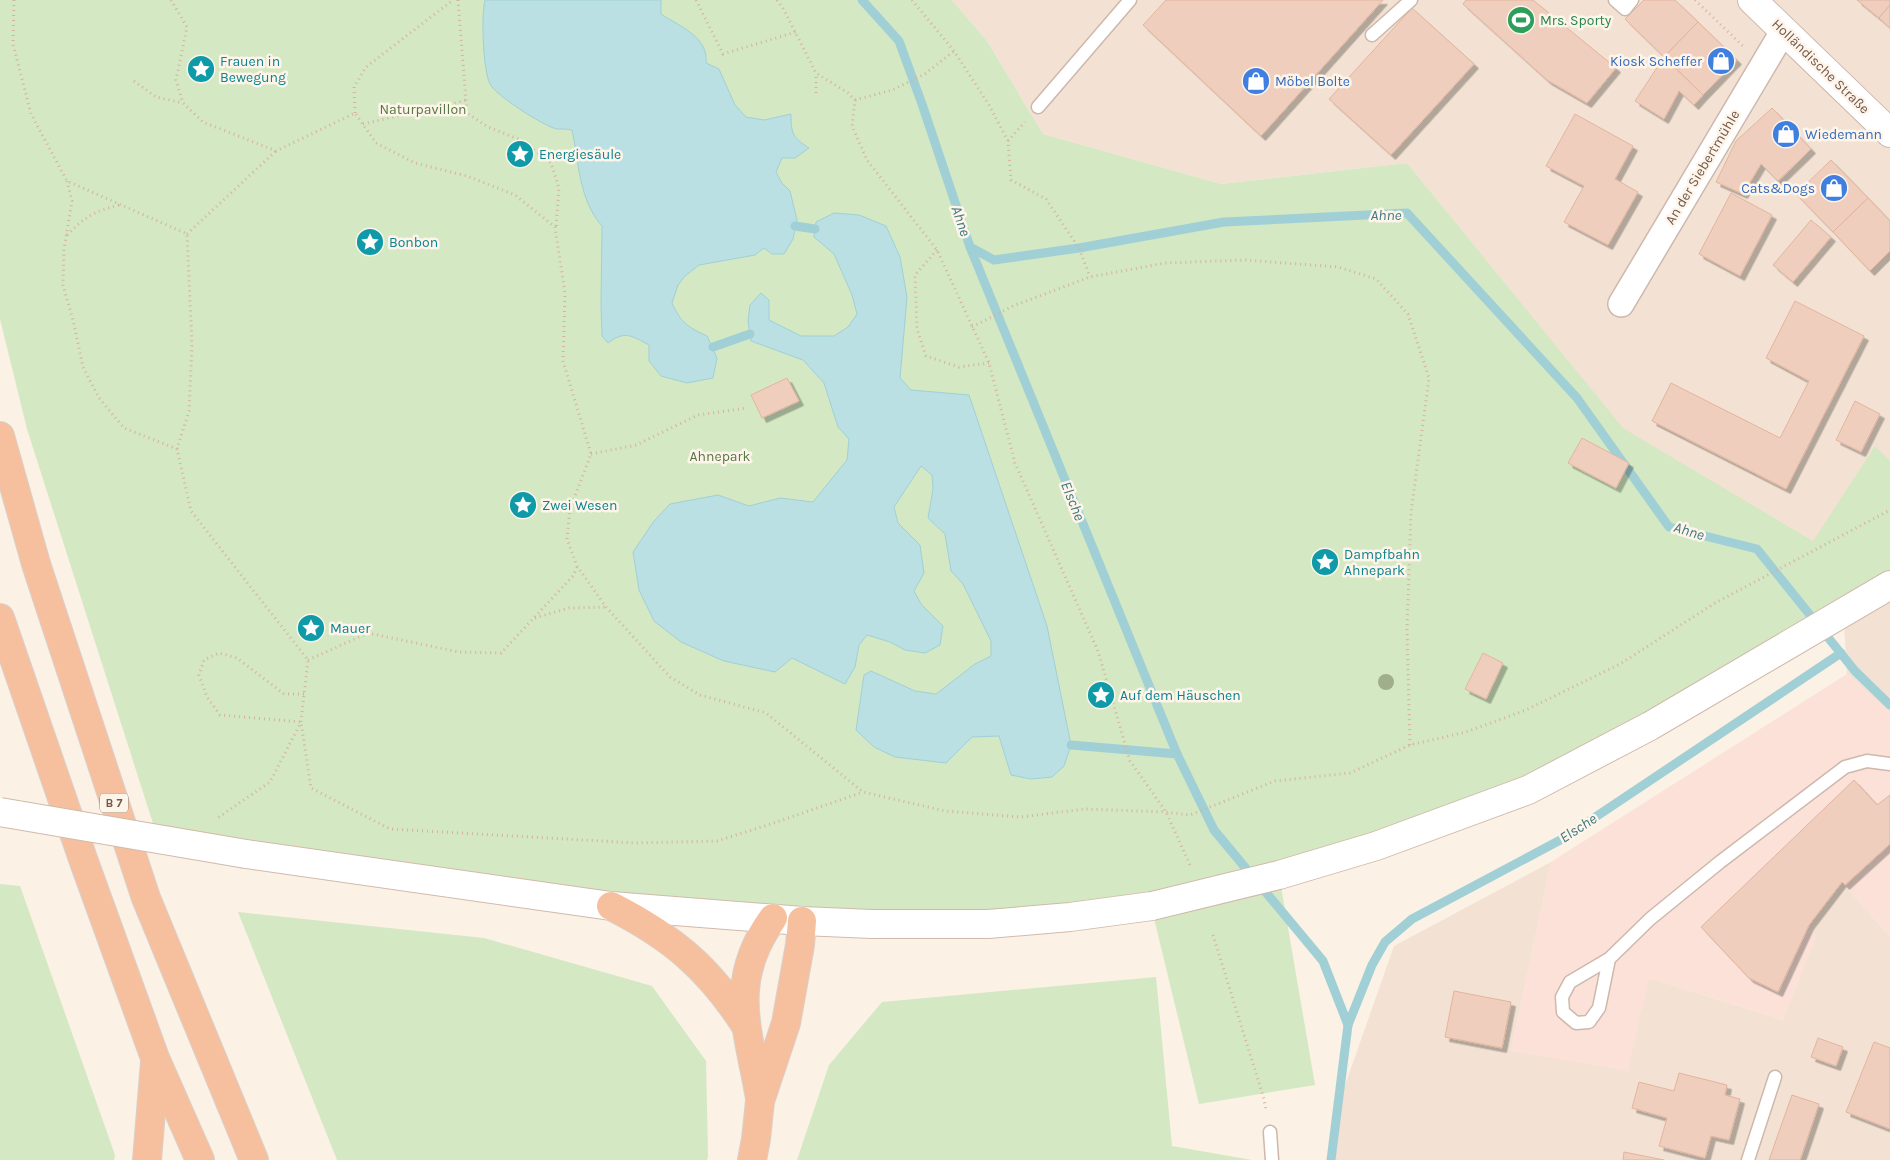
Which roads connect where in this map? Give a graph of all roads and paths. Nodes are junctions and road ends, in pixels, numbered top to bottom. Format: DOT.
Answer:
graph roads {
  1 [pos="14,0"];
  2 [pos="171,0"];
  3 [pos="453,0"];
  4 [pos="458,0"];
  5 [pos="696,0"];
  6 [pos="777,0"];
  7 [pos="912,0"];
  8 [pos="1130,0"];
  9 [pos="1411,0"];
  10 [pos="1615,0"];
  11 [pos="1632,0"];
  12 [pos="1695,0"];
  13 [pos="1752,0"];
  14 [pos="1784,30"];
  15 [pos="796,32"];
  16 [pos="1372,35"];
  17 [pos="954,51"];
  18 [pos="1763,65"];
  19 [pos="816,73"];
  20 [pos="134,81"];
  21 [pos="816,93"];
  22 [pos="466,100"];
  23 [pos="855,100"];
  24 [pos="183,102"];
  25 [pos="444,106"];
  26 [pos="1038,107"];
  27 [pos="355,113"];
  28 [pos="402,115"];
  29 [pos="363,124"];
  30 [pos="1888,125"];
  31 [pos="1018,132"];
  32 [pos="1008,142"];
  33 [pos="276,151"];
  34 [pos="67,181"];
  35 [pos="119,204"];
  36 [pos="556,227"];
  37 [pos="186,234"];
  38 [pos="67,236"];
  39 [pos="937,250"];
  40 [pos="1090,277"];
  41 [pos="1621,304"];
  42 [pos="972,327"];
  43 [pos="989,363"];
  44 [pos="748,408"];
  45 [pos="0,436"];
  46 [pos="177,449"];
  47 [pos="591,454"];
  48 [pos="1890,510"];
  49 [pos="577,566"];
  50 [pos="1890,585"];
  51 [pos="606,607"];
  52 [pos="0,618"];
  53 [pos="534,618"];
  54 [pos="308,660"];
  55 [pos="304,694"];
  56 [pos="301,722"];
  57 [pos="1410,745"];
  58 [pos="1890,764"];
  59 [pos="863,792"];
  60 [pos="0,812"];
  61 [pos="1166,812"];
  62 [pos="214,820"];
  63 [pos="1190,865"];
  64 [pos="611,906"];
  65 [pos="773,918"];
  66 [pos="802,921"];
  67 [pos="1213,935"];
  68 [pos="1609,959"];
  69 [pos="748,1029"];
  70 [pos="155,1058"];
  71 [pos="1775,1077"];
  72 [pos="760,1101"];
  73 [pos="1270,1132"];
  74 [pos="147,1160"];
  75 [pos="200,1160"];
  76 [pos="254,1160"];
  77 [pos="752,1160"];
  78 [pos="1272,1160"];
  79 [pos="1748,1160"];
  1 -- 34 [label="path"];
  2 -- 24 [label="path"];
  3 -- 27 [label="path"];
  4 -- 22 [label="path"];
  5 -- 15 [label="path"];
  6 -- 15 [label="path"];
  7 -- 17 [label="path"];
  8 -- 26 [label="lane"];
  9 -- 16 [label="lane"];
  10 -- 11 [label="lane"];
  12 -- 18 [label="path"];
  13 -- 14 [label="main road, Holländische Straße"];
  14 -- 18 [label="street, An der Siebertmühle"];
  14 -- 30 [label="main road, Holländische Straße"];
  15 -- 19 [label="path"];
  17 -- 23 [label="path"];
  17 -- 32 [label="path"];
  18 -- 41 [label="street, An der Siebertmühle"];
  19 -- 21 [label="path"];
  19 -- 23 [label="path"];
  20 -- 24 [label="path"];
  22 -- 25 [label="path"];
  22 -- 36 [label="path"];
  23 -- 39 [label="path"];
  24 -- 33 [label="path"];
  27 -- 29 [label="path"];
  27 -- 33 [label="path"];
  28 -- 29 [label="path"];
  29 -- 36 [label="path"];
  31 -- 32 [label="path"];
  32 -- 40 [label="path"];
  33 -- 37 [label="path"];
  34 -- 35 [label="path"];
  34 -- 38 [label="path"];
  35 -- 37 [label="path"];
  35 -- 38 [label="path"];
  36 -- 47 [label="path"];
  37 -- 46 [label="path"];
  38 -- 46 [label="path"];
  39 -- 42 [label="path"];
  39 -- 43 [label="path"];
  40 -- 42 [label="path"];
  40 -- 57 [label="path"];
  42 -- 43 [label="path"];
  43 -- 61 [label="path"];
  44 -- 47 [label="path"];
  45 -- 76 [label="highway, B 7"];
  46 -- 54 [label="path"];
  47 -- 49 [label="path"];
  48 -- 57 [label="path"];
  49 -- 51 [label="path"];
  49 -- 53 [label="path"];
  50 -- 66 [label="main road, bridge"];
  51 -- 53 [label="path"];
  51 -- 59 [label="path"];
  52 -- 70 [label="highway"];
  53 -- 54 [label="path"];
  54 -- 55 [label="path"];
  55 -- 56 [label="path"];
  55 -- 56 [label="path"];
  56 -- 59 [label="path"];
  56 -- 62 [label="path"];
  57 -- 61 [label="path"];
  58 -- 68 [label="lane"];
  59 -- 61 [label="path"];
  60 -- 64 [label="main road, bridge"];
  61 -- 63 [label="path"];
  64 -- 65 [label="main road"];
  64 -- 69 [label="highway"];
  65 -- 66 [label="main road"];
  65 -- 69 [label="highway"];
  66 -- 72 [label="highway"];
  67 -- 73 [label="path"];
  68 -- 68 [label="lane"];
  69 -- 72 [label="highway"];
  70 -- 74 [label="highway"];
  70 -- 75 [label="highway"];
  71 -- 79 [label="lane"];
  72 -- 77 [label="highway"];
  73 -- 78 [label="lane"];
}
